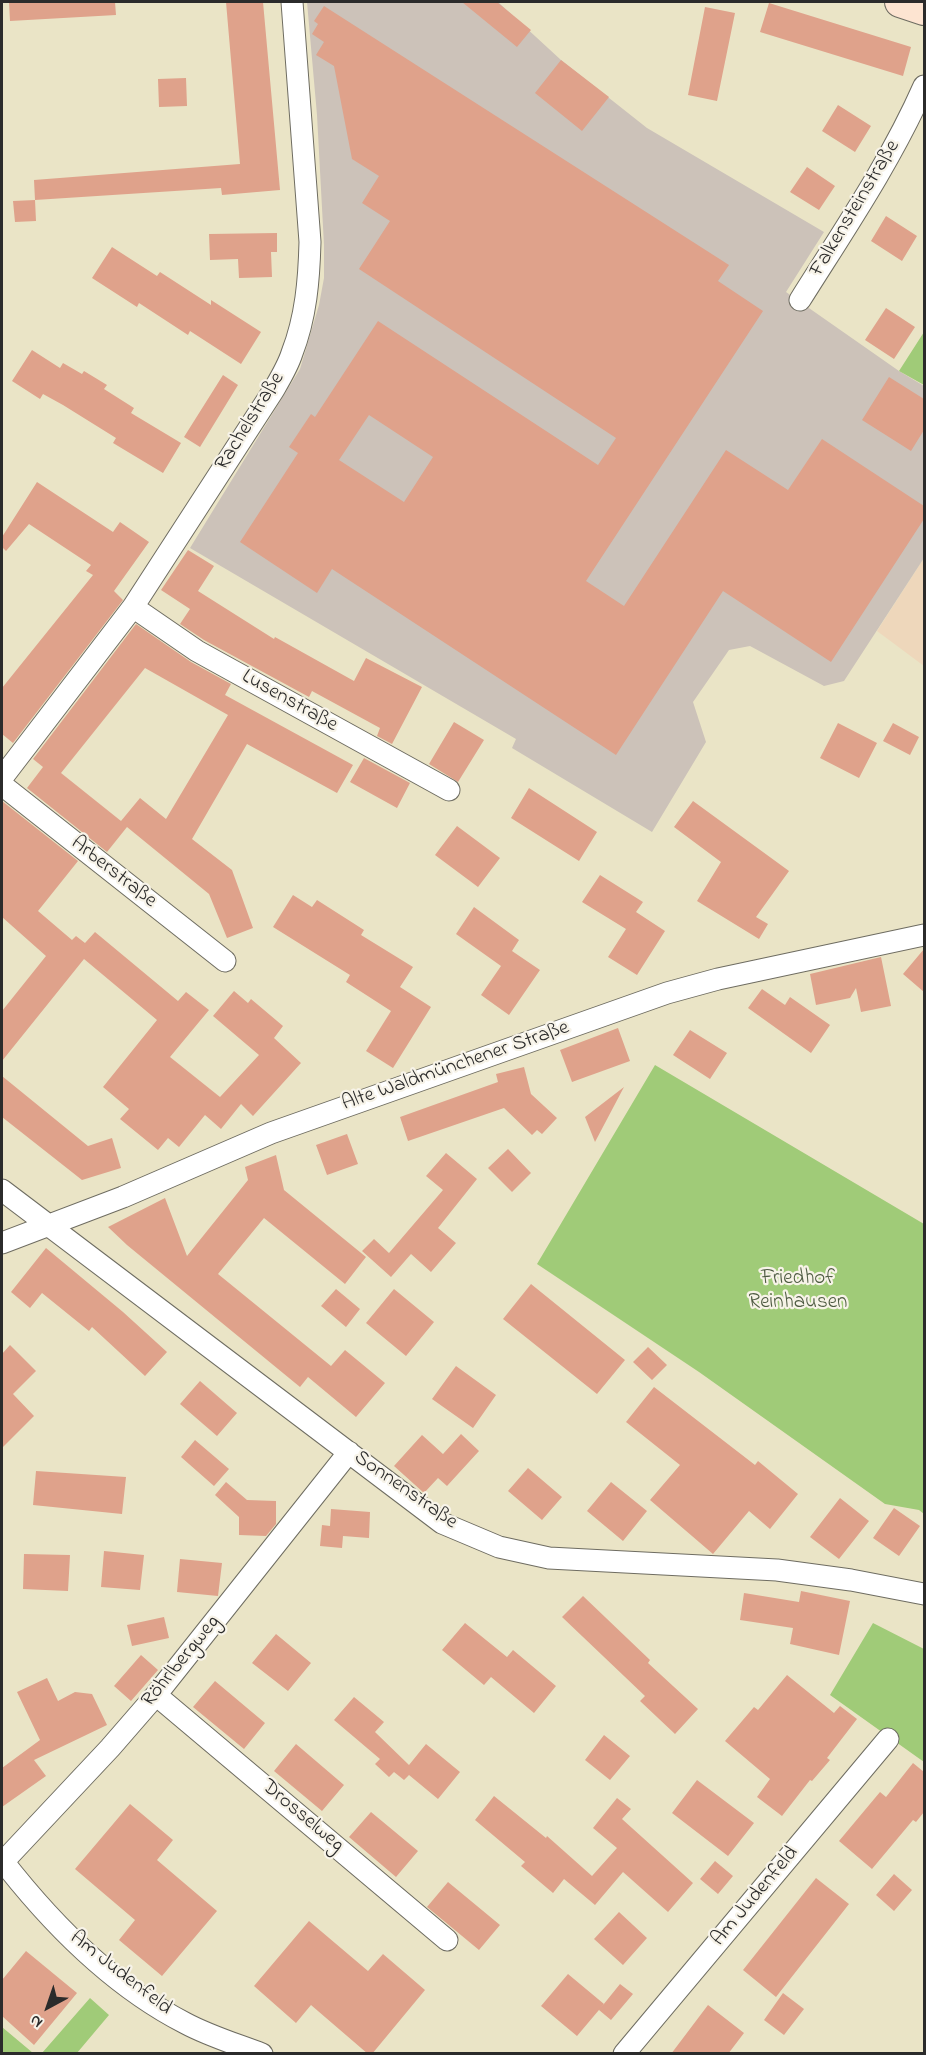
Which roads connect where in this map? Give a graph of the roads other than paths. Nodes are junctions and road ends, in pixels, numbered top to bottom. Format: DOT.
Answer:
graph roads {
  1 [pos="292,2"];
  2 [pos="900,2"];
  3 [pos="924,10"];
  4 [pos="924,86"];
  5 [pos="800,300"];
  6 [pos="133,607"];
  7 [pos="2,778"];
  8 [pos="2,784"];
  9 [pos="449,790"];
  10 [pos="924,935"];
  11 [pos="225,961"];
  12 [pos="2,1190"];
  13 [pos="49,1226"];
  14 [pos="2,1244"];
  15 [pos="349,1452"];
  16 [pos="924,1594"];
  17 [pos="156,1695"];
  18 [pos="888,1739"];
  19 [pos="2,1861"];
  20 [pos="447,1940"];
  21 [pos="262,2054"];
  22 [pos="624,2054"];
  1 -- 6 [label="street, Rachelstraße"];
  2 -- 3 [label="street"];
  4 -- 5 [label="street, Falkensteinstraße"];
  6 -- 7 [label="street, Rachelstraße"];
  6 -- 9 [label="street, Lusenstraße"];
  8 -- 11 [label="street, Arberstraße"];
  10 -- 13 [label="street, Alte Waldmünchener Straße"];
  12 -- 13 [label="street, Sonnenstraße"];
  13 -- 14 [label="street, Alte Waldmünchener Straße"];
  13 -- 15 [label="street, Sonnenstraße"];
  15 -- 16 [label="street, Sonnenstraße"];
  15 -- 17 [label="street, Röhrlbergweg"];
  17 -- 19 [label="street, Röhrlbergweg"];
  17 -- 20 [label="street, Drosselweg"];
  18 -- 22 [label="street, Am Judenfeld"];
  19 -- 21 [label="street, Am Judenfeld"];
}
